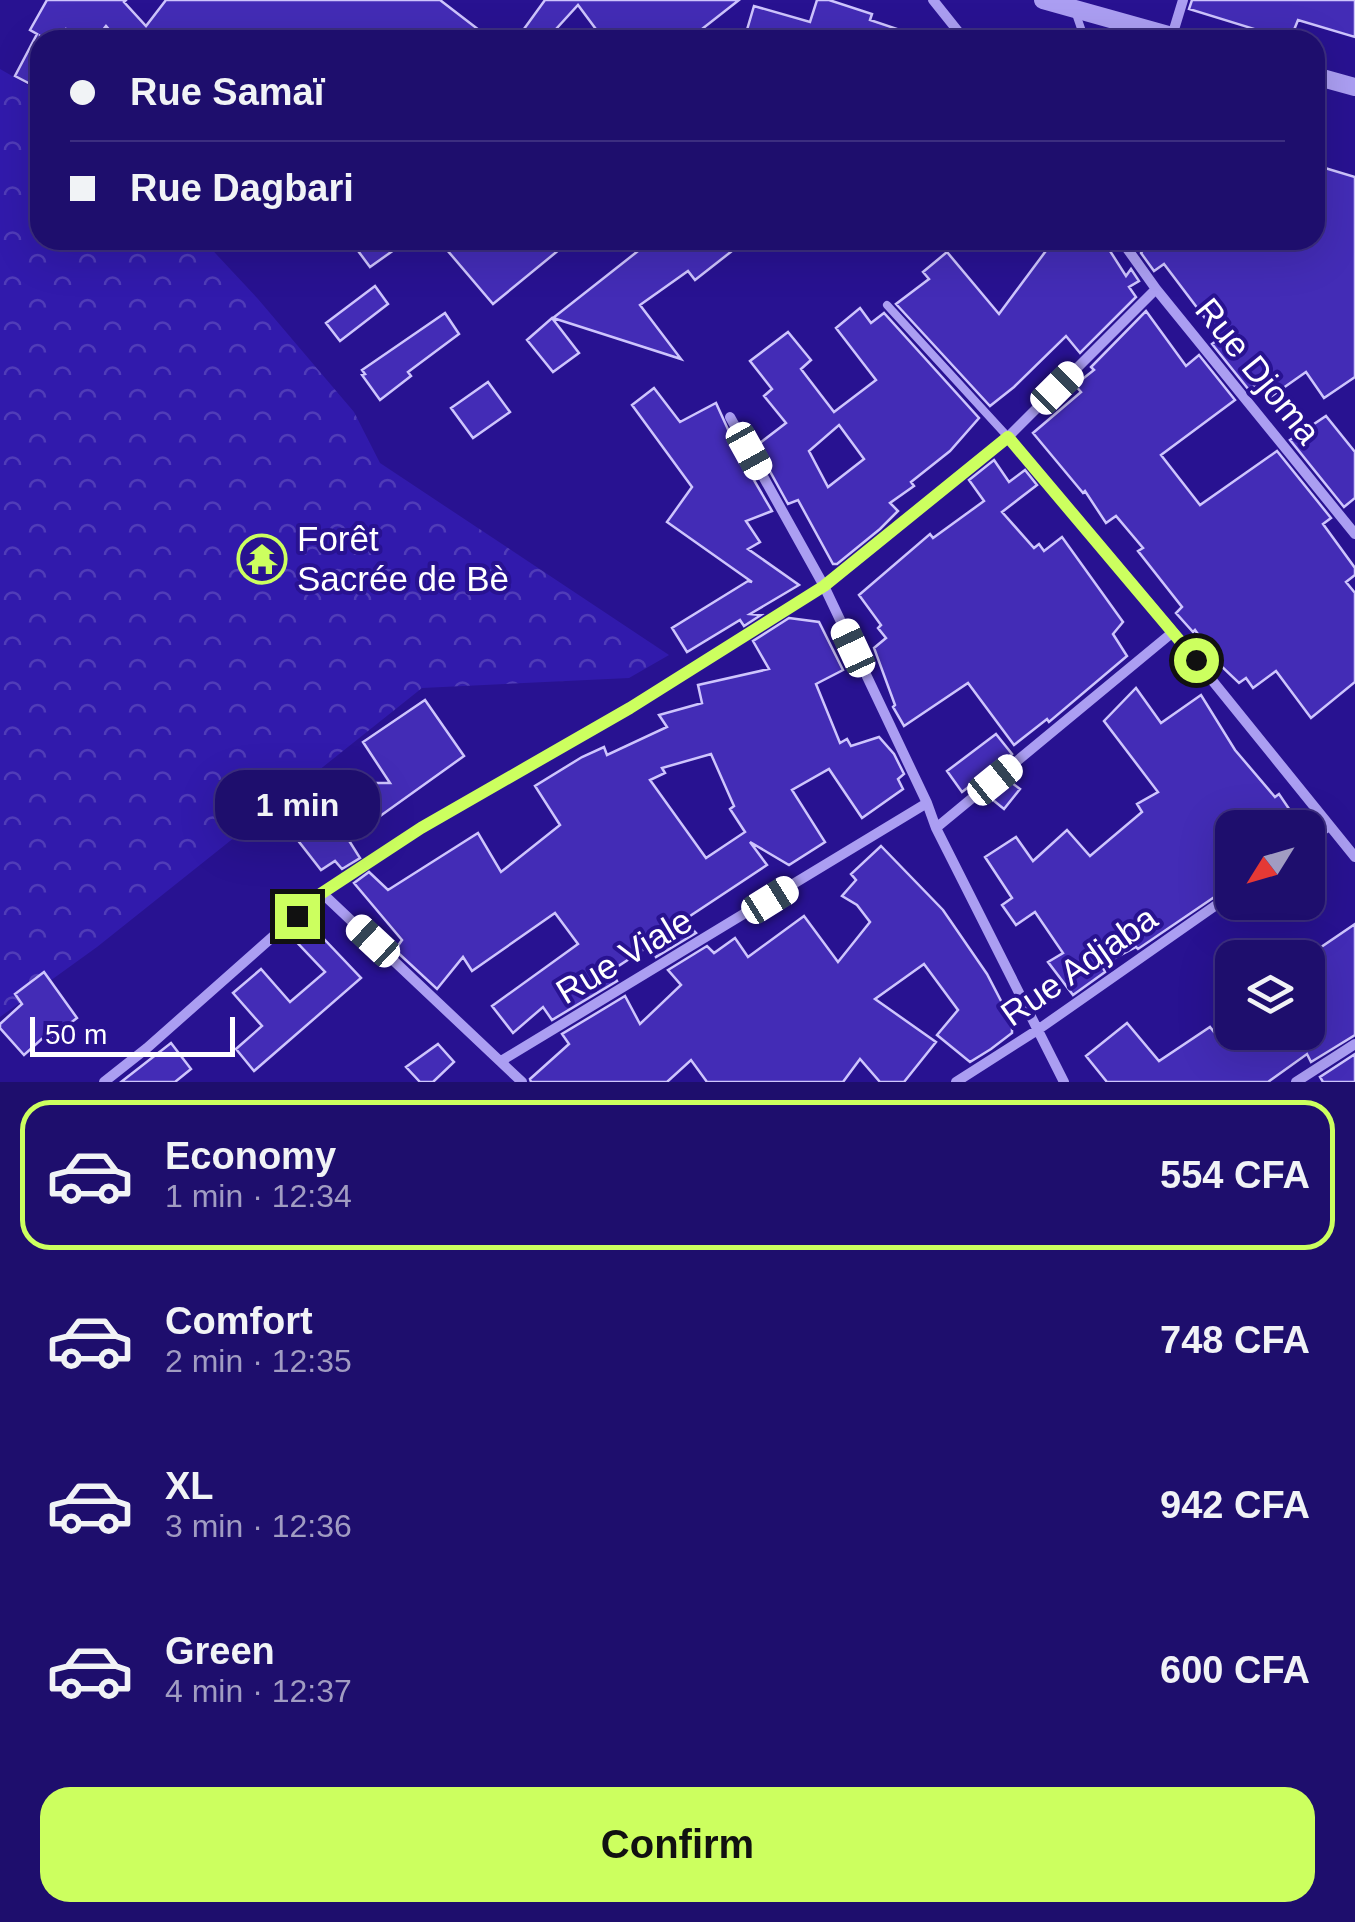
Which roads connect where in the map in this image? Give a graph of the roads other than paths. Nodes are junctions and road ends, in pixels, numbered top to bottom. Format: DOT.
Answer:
graph roads {
  1 [pos="933,0"];
  2 [pos="1043,0"];
  3 [pos="1183,0"];
  4 [pos="1074,8"];
  5 [pos="957,30"];
  6 [pos="1082,30"];
  7 [pos="1151,30"];
  8 [pos="1180,30"];
  9 [pos="1325,79"];
  10 [pos="1355,87"];
  11 [pos="1127,250"];
  12 [pos="1156,289"];
  13 [pos="888,305"];
  14 [pos="730,417"];
  15 [pos="1008,437"];
  16 [pos="1355,534"];
  17 [pos="824,586"];
  18 [pos="1173,632"];
  19 [pos="928,804"];
  20 [pos="1330,826"];
  21 [pos="936,828"];
  22 [pos="1325,829"];
  23 [pos="1355,857"];
  24 [pos="322,893"];
  25 [pos="1215,906"];
  26 [pos="1039,1029"];
  27 [pos="1355,1044"];
  28 [pos="501,1061"];
  29 [pos="104,1082"];
  30 [pos="522,1082"];
  31 [pos="956,1082"];
  32 [pos="1064,1082"];
  33 [pos="1296,1082"];
  1 -- 5 [label="street"];
  2 -- 4 [label="street"];
  3 -- 8 [label="street"];
  4 -- 6 [label="lane"];
  4 -- 7 [label="street"];
  9 -- 10 [label="street"];
  11 -- 12 [label="street, Rue Djoma"];
  12 -- 15 [label="street"];
  12 -- 16 [label="street, Rue Djoma"];
  13 -- 15 [label="lane"];
  14 -- 17 [label="street"];
  15 -- 17 [label="street"];
  15 -- 18 [label="street"];
  17 -- 19 [label="street"];
  17 -- 24 [label="street"];
  18 -- 20 [label="street"];
  18 -- 21 [label="street"];
  19 -- 21 [label="street"];
  19 -- 28 [label="street, Rue Viale"];
  20 -- 22 [label="street"];
  20 -- 23 [label="street"];
  21 -- 26 [label="street"];
  24 -- 28 [label="street"];
  24 -- 29 [label="street"];
  25 -- 26 [label="street, Rue Adjaba"];
  26 -- 31 [label="street, Rue Adjaba"];
  26 -- 32 [label="street"];
  27 -- 33 [label="street"];
  28 -- 30 [label="street"];
}
